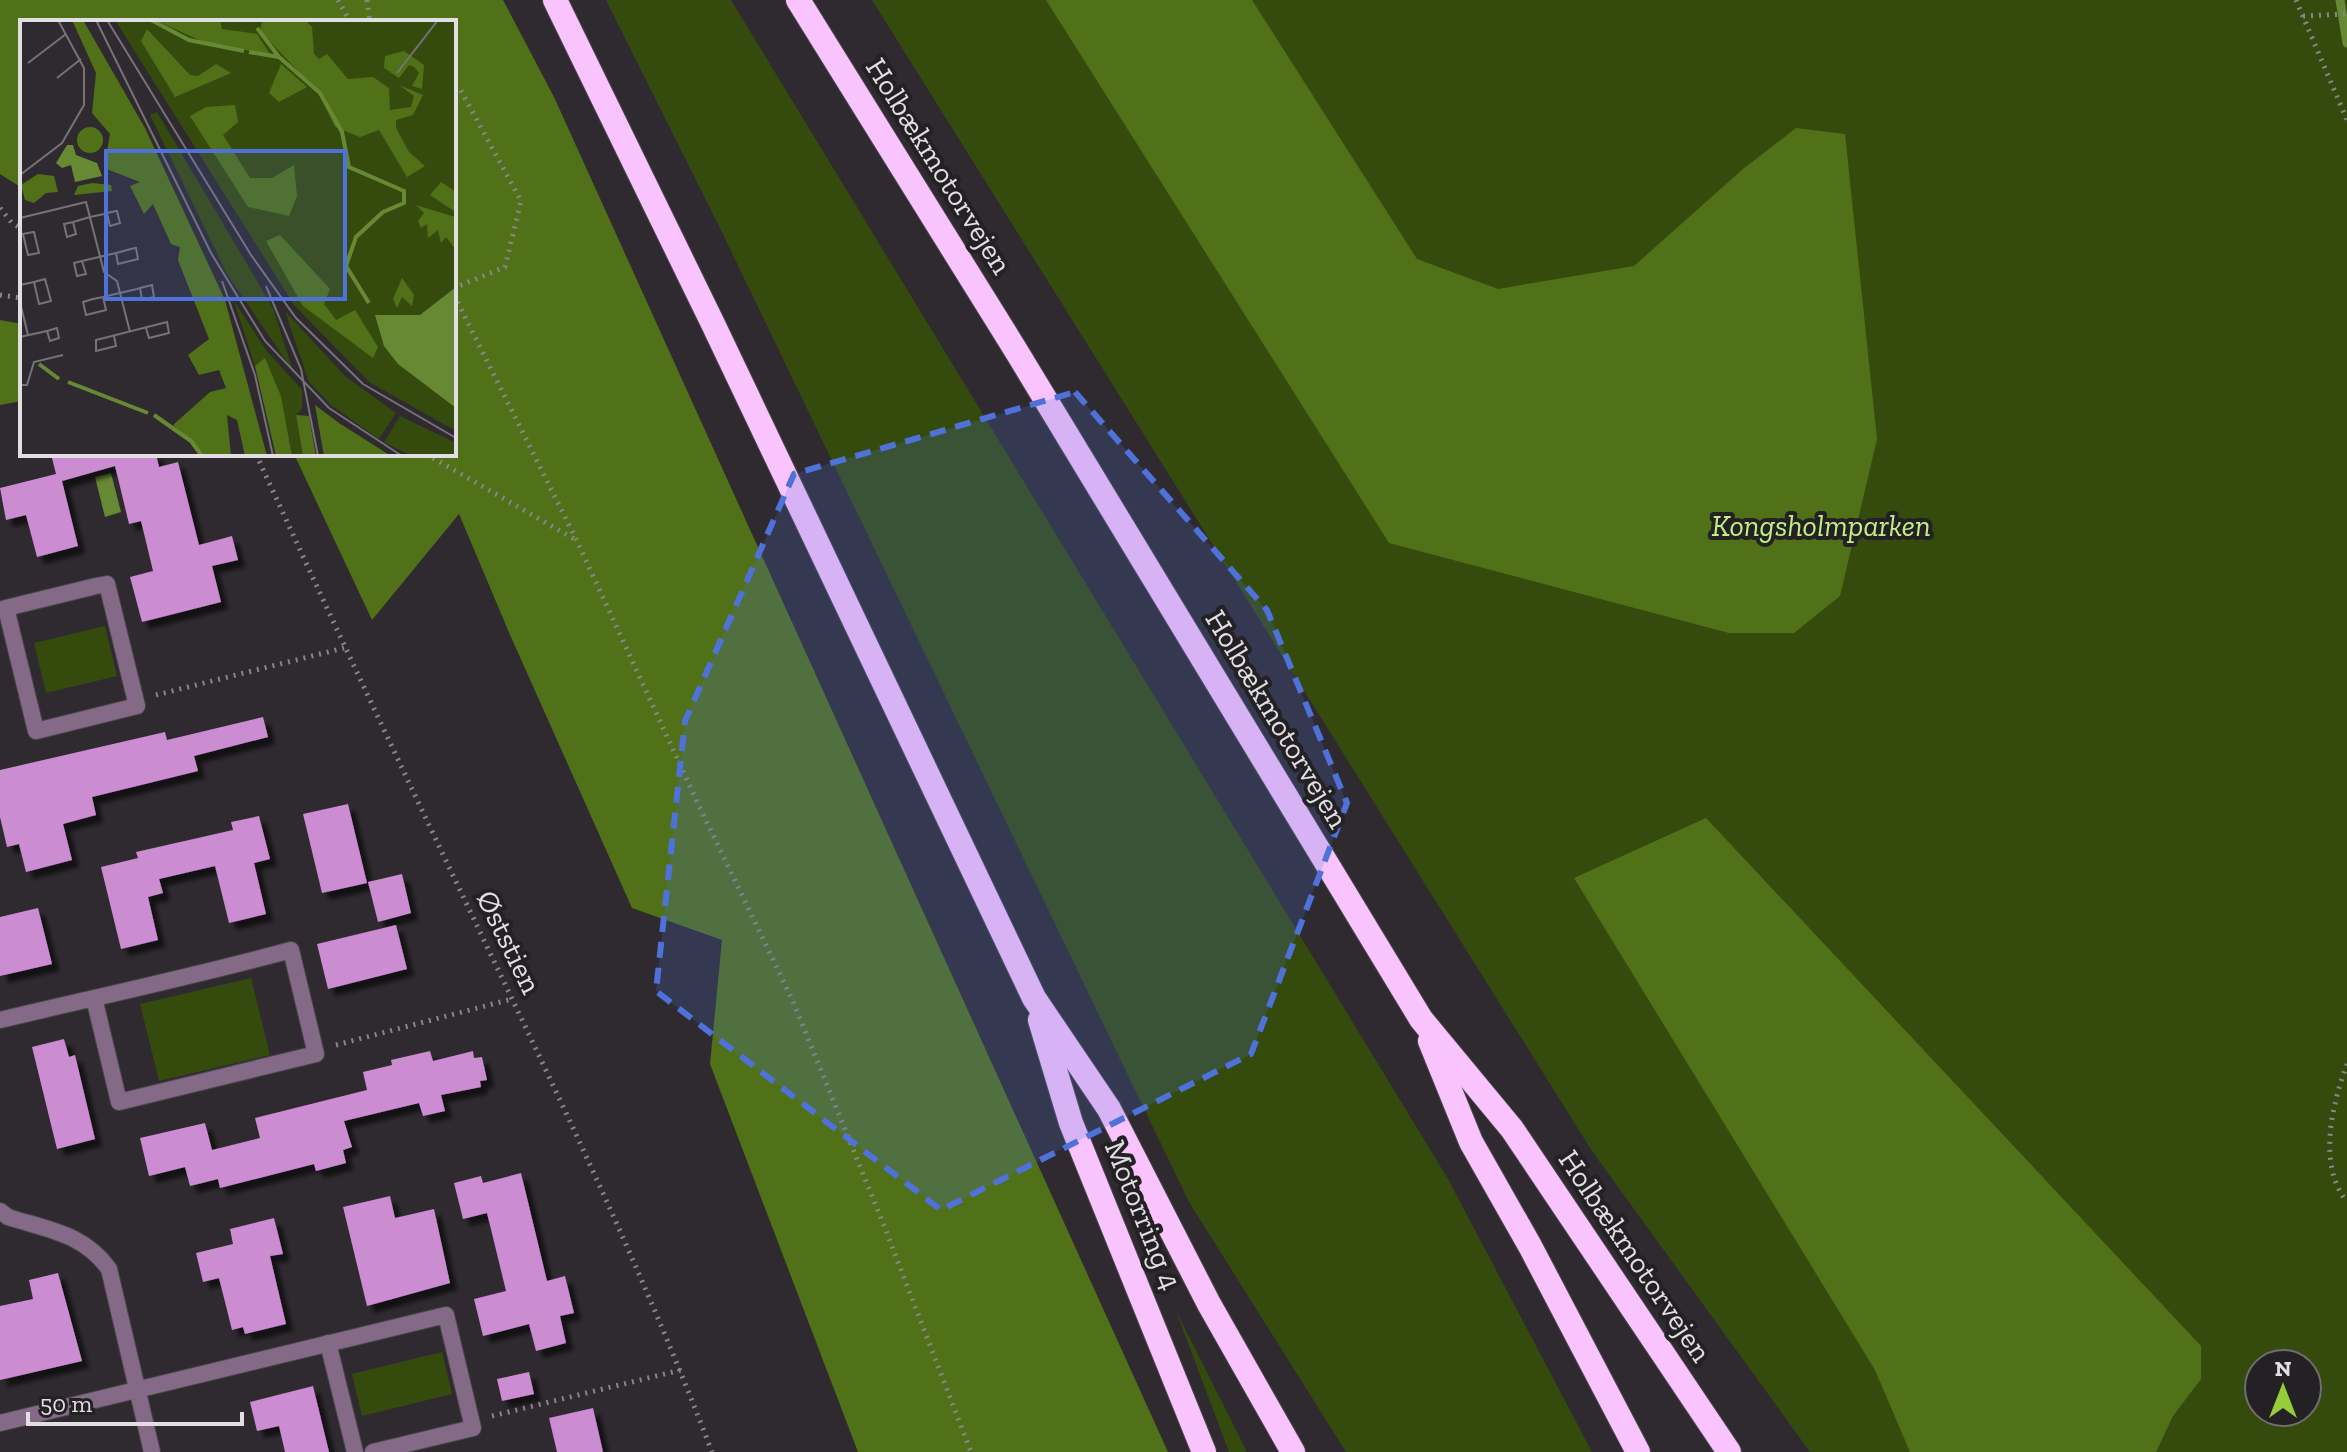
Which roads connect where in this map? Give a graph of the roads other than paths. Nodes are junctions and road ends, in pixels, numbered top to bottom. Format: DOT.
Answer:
graph roads {
  1 [pos="555,0"];
  2 [pos="798,0"];
  3 [pos="3,609"];
  4 [pos="94,998"];
  5 [pos="1034,998"];
  6 [pos="1421,1019"];
  7 [pos="0,1020"];
  8 [pos="0,1211"];
  9 [pos="328,1343"];
  10 [pos="137,1390"];
  11 [pos="0,1423"];
  12 [pos="152,1452"];
  13 [pos="355,1452"];
  14 [pos="373,1452"];
  15 [pos="1204,1452"];
  16 [pos="1293,1452"];
  17 [pos="1638,1452"];
  18 [pos="1729,1452"];
  1 -- 5 [label="highway"];
  2 -- 6 [label="highway, Holbækmotorvejen"];
  3 -- 3 [label="street"];
  4 -- 4 [label="street"];
  4 -- 7 [label="street"];
  5 -- 15 [label="highway, Motorring 4"];
  5 -- 16 [label="highway"];
  6 -- 17 [label="highway"];
  6 -- 18 [label="highway, Holbækmotorvejen"];
  8 -- 10 [label="street"];
  9 -- 10 [label="street"];
  9 -- 13 [label="street"];
  9 -- 14 [label="street"];
  10 -- 11 [label="street"];
  10 -- 12 [label="street"];
}
